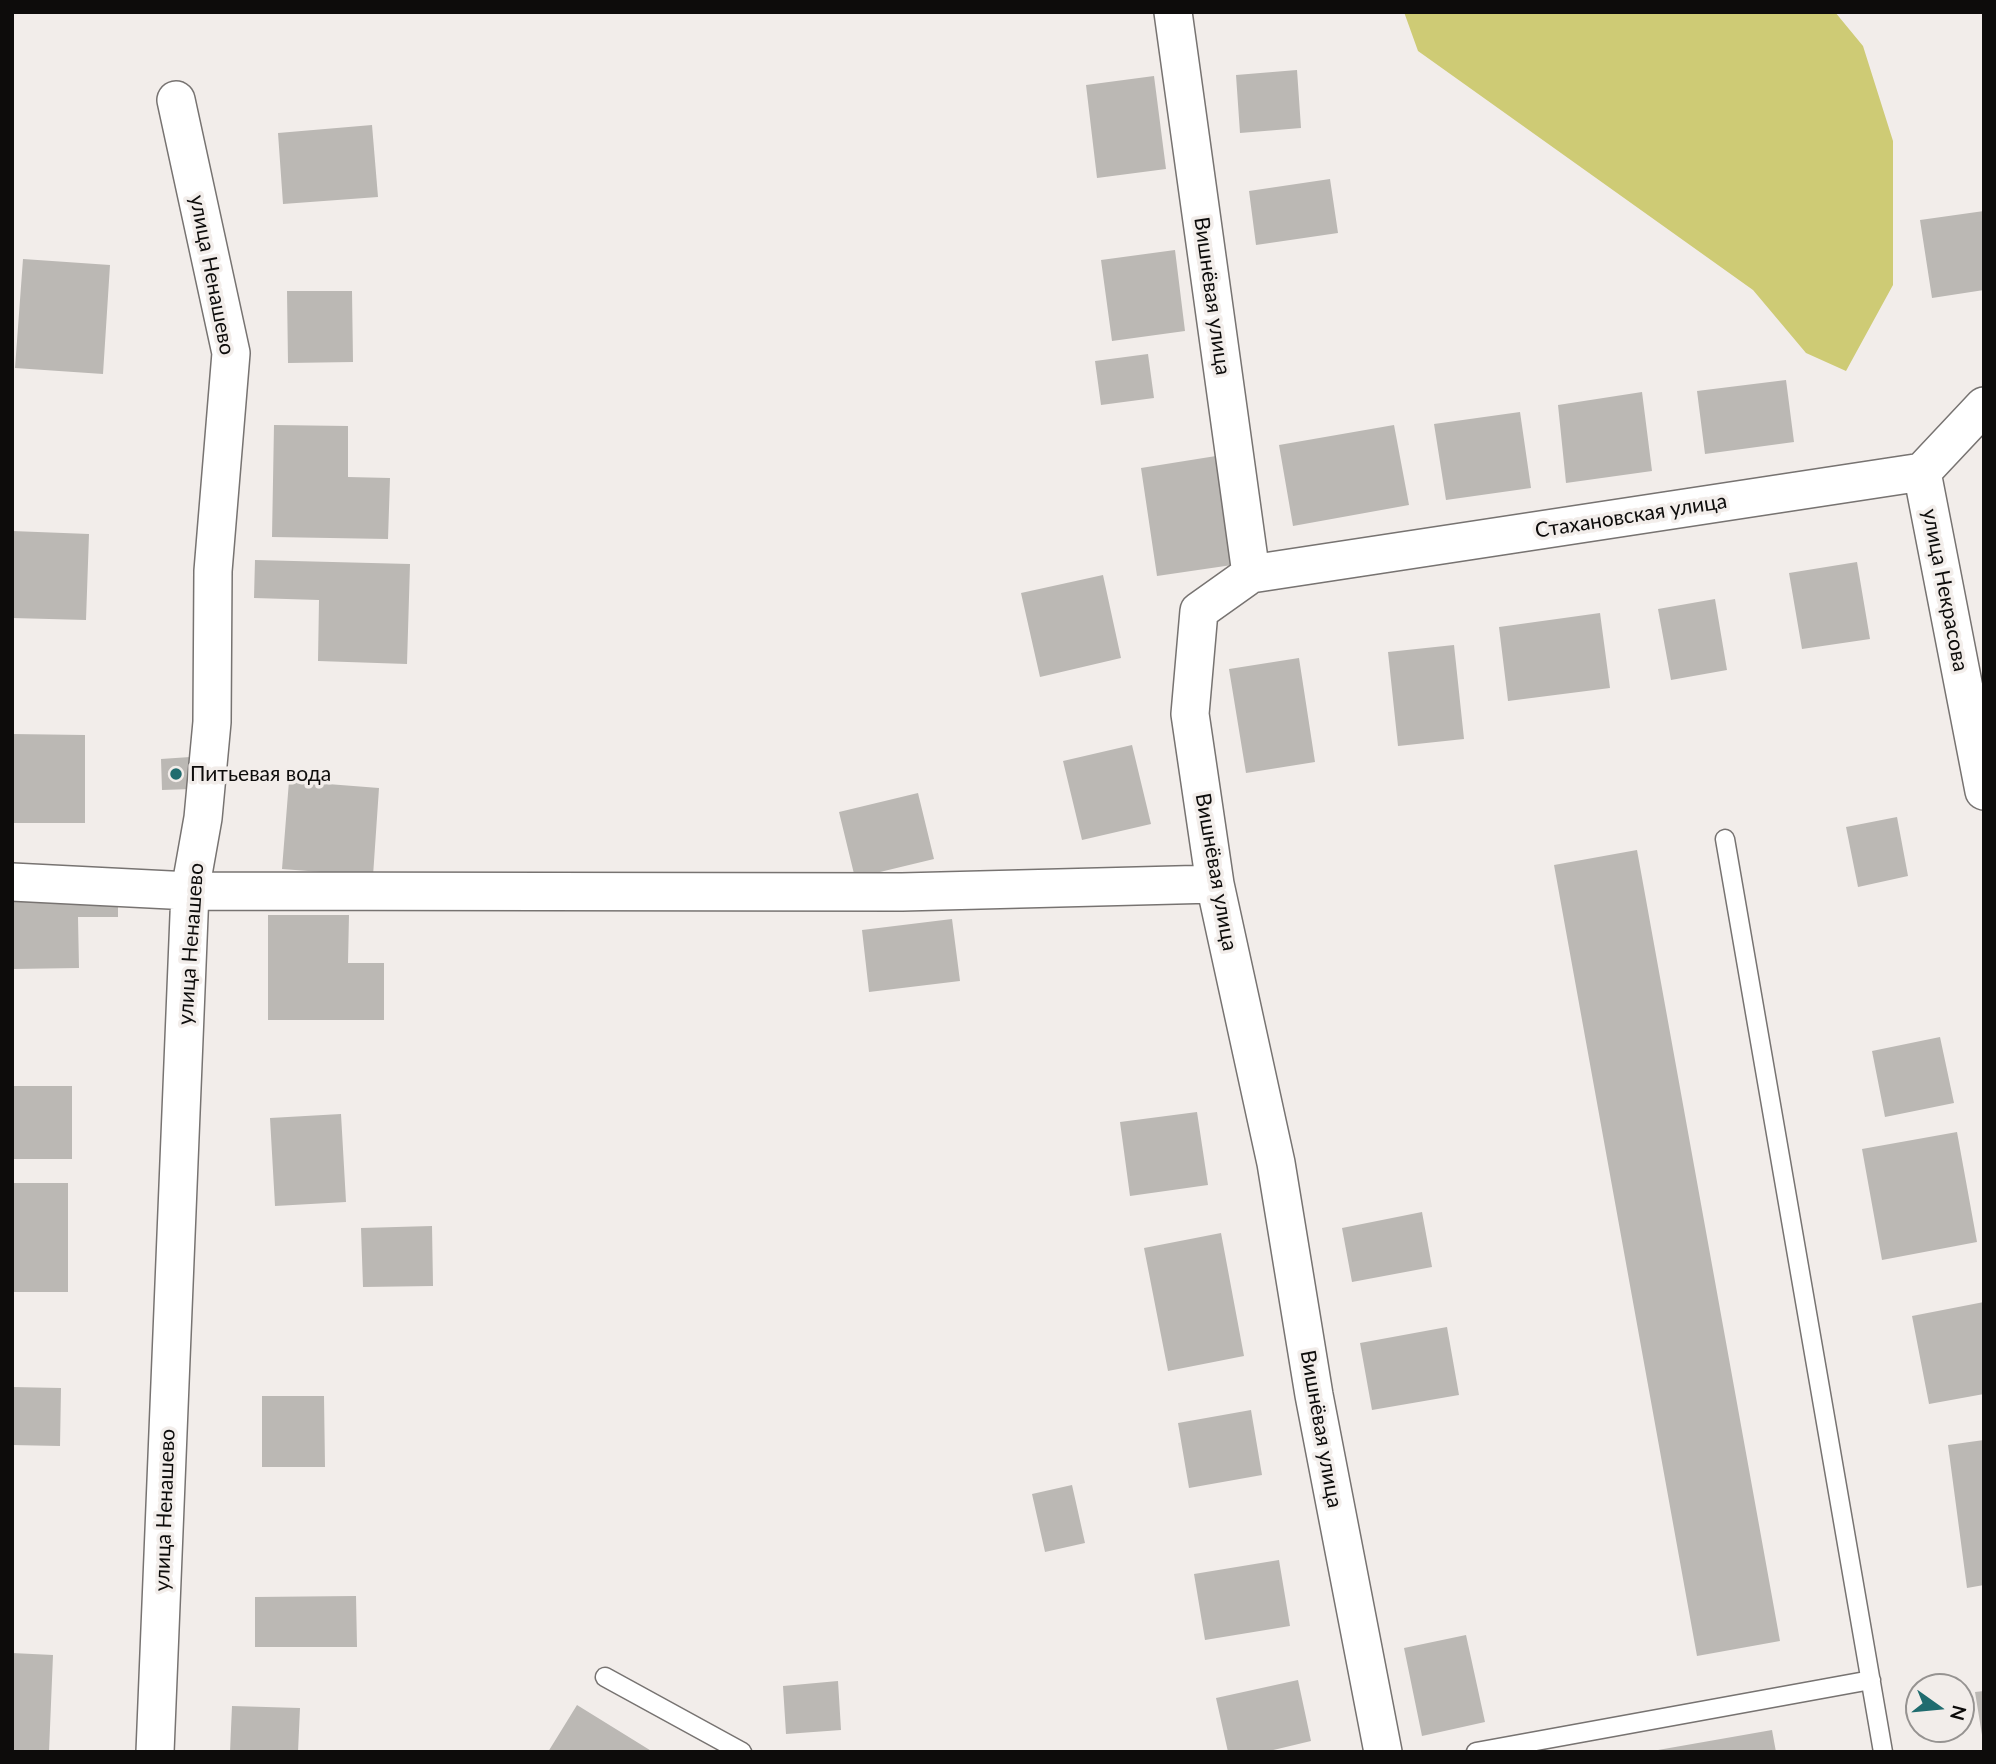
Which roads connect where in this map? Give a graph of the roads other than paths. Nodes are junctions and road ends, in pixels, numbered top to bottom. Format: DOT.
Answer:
graph roads {
  1 [pos="1173,12"];
  2 [pos="176,100"];
  3 [pos="1984,407"];
  4 [pos="1922,472"];
  5 [pos="1251,575"];
  6 [pos="1984,791"];
  7 [pos="1725,839"];
  8 [pos="12,881"];
  9 [pos="1216,884"];
  10 [pos="190,891"];
  11 [pos="605,1676"];
  12 [pos="1871,1680"];
  13 [pos="155,1752"];
  14 [pos="741,1752"];
  15 [pos="1383,1752"];
  16 [pos="1476,1752"];
  17 [pos="1882,1752"];
  1 -- 5 [label="street, Вишнёвая улица"];
  2 -- 10 [label="street, улица Ненашево"];
  3 -- 4 [label="street"];
  4 -- 5 [label="street, Стахановская улица"];
  4 -- 6 [label="street, улица Некрасова"];
  5 -- 9 [label="street, Вишнёвая улица"];
  7 -- 12 [label="lane"];
  8 -- 10 [label="street"];
  9 -- 10 [label="street"];
  9 -- 15 [label="street, Вишнёвая улица"];
  10 -- 13 [label="street, улица Ненашево"];
  11 -- 14 [label="lane"];
  12 -- 16 [label="lane"];
  12 -- 17 [label="lane"];
}
